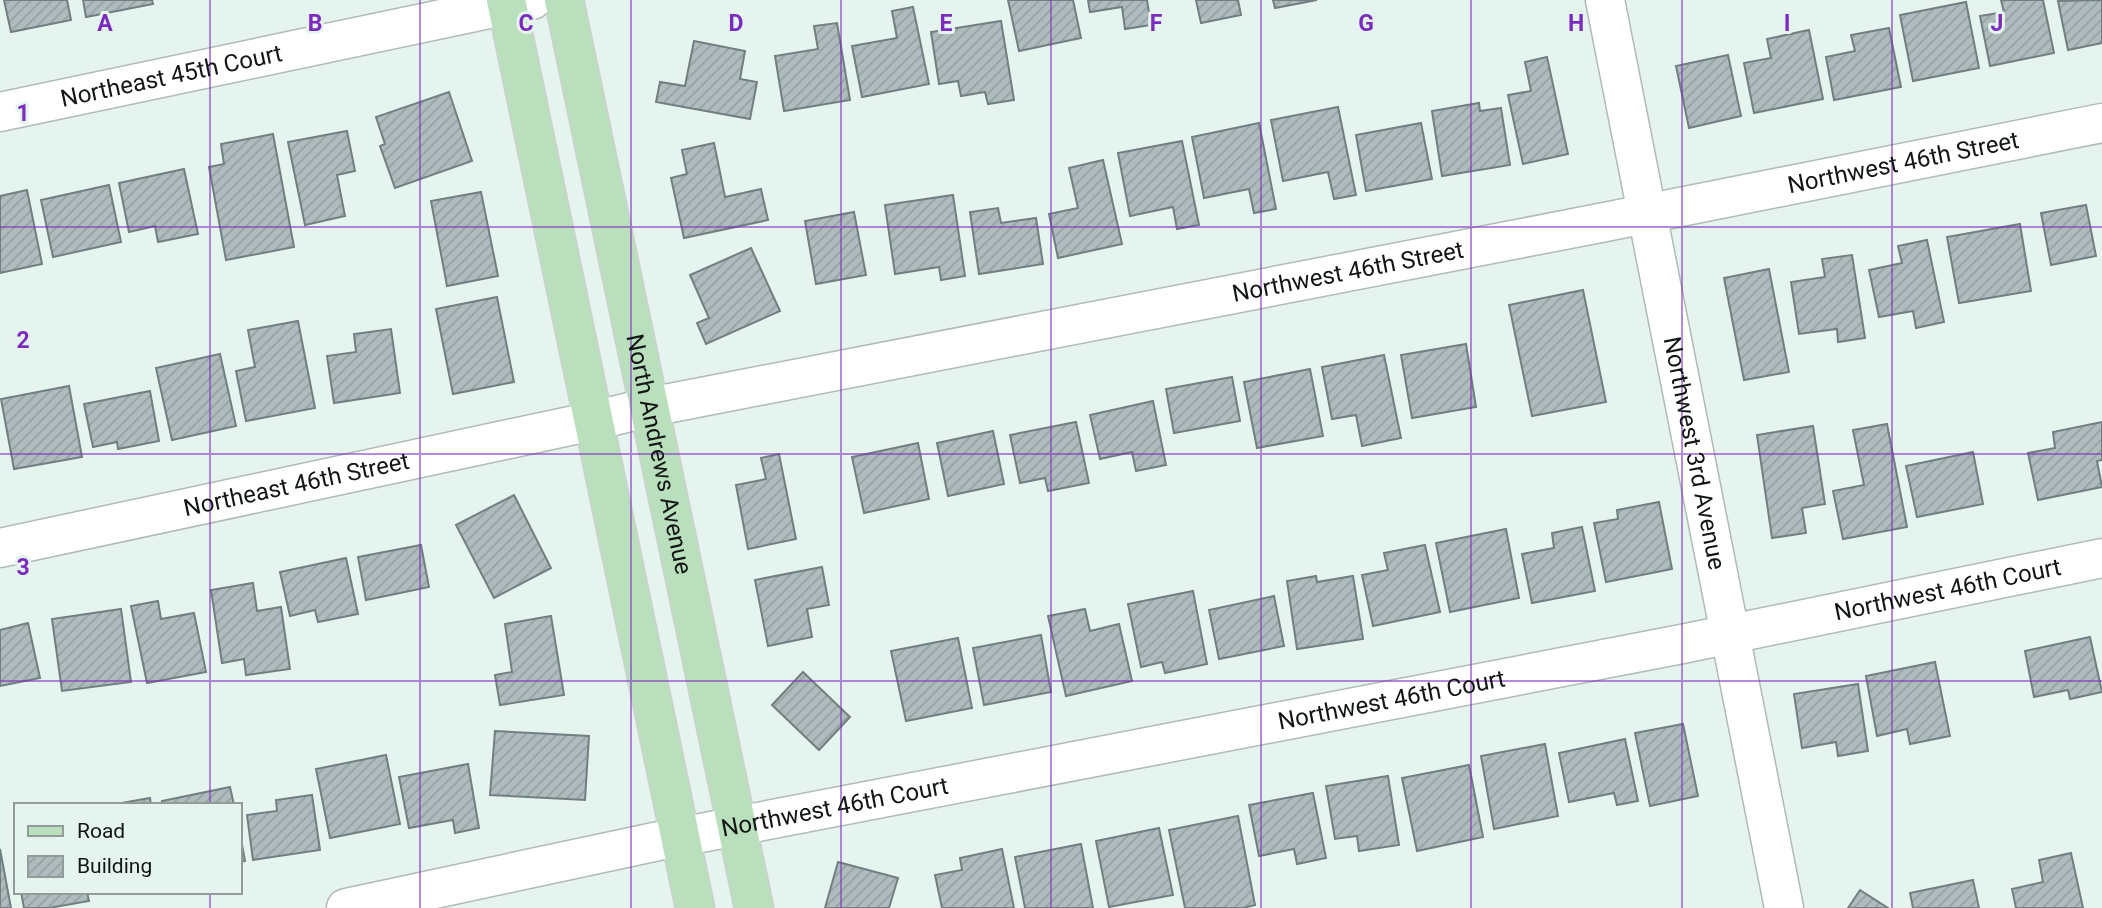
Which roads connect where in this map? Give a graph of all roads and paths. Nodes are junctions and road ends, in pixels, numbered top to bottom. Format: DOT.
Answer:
graph roads {
  1 [pos="564,0"];
  2 [pos="1605,0"];
  3 [pos="515,2"];
  4 [pos="0,112"];
  5 [pos="2102,123"];
  6 [pos="1647,214"];
  7 [pos="650,407"];
  8 [pos="593,421"];
  9 [pos="0,548"];
  10 [pos="2102,558"];
  11 [pos="1730,633"];
  12 [pos="737,825"];
  13 [pos="681,836"];
  14 [pos="345,908"];
  15 [pos="695,908"];
  16 [pos="754,908"];
  17 [pos="1784,908"];
  1 -- 7 [label="main road, North Andrews Avenue"];
  2 -- 6 [label="street, Northwest 3rd Avenue"];
  3 -- 4 [label="street, Northeast 45th Court"];
  3 -- 8 [label="main road"];
  5 -- 6 [label="street, Northwest 46th Street"];
  6 -- 7 [label="street, Northwest 46th Street"];
  6 -- 11 [label="street, Northwest 3rd Avenue"];
  7 -- 8 [label="street, Northwest 46th Street"];
  7 -- 12 [label="main road, North Andrews Avenue"];
  8 -- 9 [label="street, Northeast 46th Street"];
  8 -- 13 [label="main road"];
  10 -- 11 [label="street, Northwest 46th Court"];
  11 -- 12 [label="street, Northwest 46th Court"];
  11 -- 17 [label="street, Northwest 3rd Avenue"];
  12 -- 13 [label="street, Northwest 46th Court"];
  12 -- 16 [label="main road, North Andrews Avenue"];
  13 -- 14 [label="street, Northwest 46th Court"];
  13 -- 15 [label="main road"];
}
